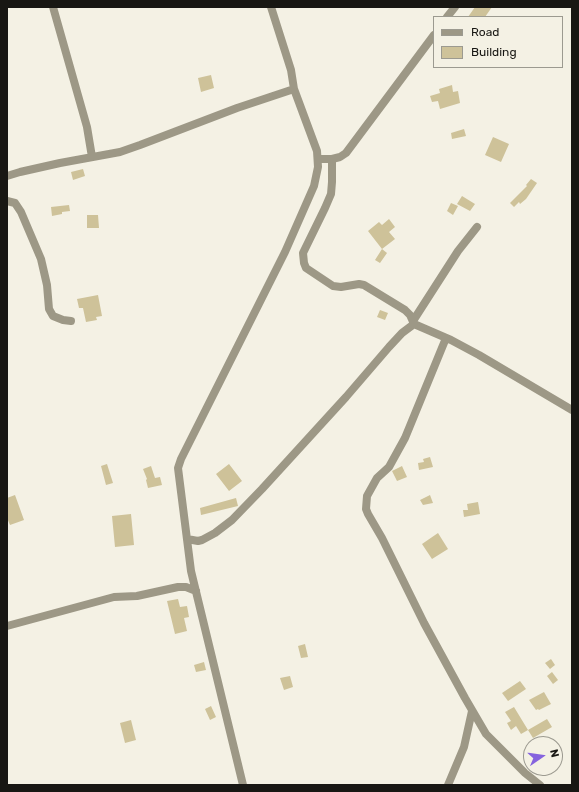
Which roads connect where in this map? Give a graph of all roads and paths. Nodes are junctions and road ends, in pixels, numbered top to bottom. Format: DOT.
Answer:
graph roads {
  1 [pos="53,7"];
  2 [pos="271,7"];
  3 [pos="455,7"];
  4 [pos="448,16"];
  5 [pos="433,36"];
  6 [pos="294,89"];
  7 [pos="92,157"];
  8 [pos="318,159"];
  9 [pos="332,159"];
  10 [pos="7,176"];
  11 [pos="7,201"];
  12 [pos="477,228"];
  13 [pos="71,321"];
  14 [pos="414,322"];
  15 [pos="446,338"];
  16 [pos="572,410"];
  17 [pos="187,539"];
  18 [pos="196,591"];
  19 [pos="7,626"];
  20 [pos="472,712"];
  21 [pos="244,785"];
  22 [pos="448,785"];
  23 [pos="540,785"];
  1 -- 7 [label="street"];
  2 -- 6 [label="street"];
  3 -- 4 [label="street"];
  5 -- 9 [label="street"];
  6 -- 7 [label="street"];
  6 -- 8 [label="street"];
  7 -- 10 [label="street"];
  8 -- 9 [label="street"];
  8 -- 17 [label="street"];
  9 -- 14 [label="street"];
  11 -- 13 [label="street"];
  12 -- 14 [label="street"];
  14 -- 15 [label="street"];
  14 -- 17 [label="street"];
  15 -- 16 [label="street"];
  15 -- 20 [label="street"];
  17 -- 18 [label="street"];
  18 -- 19 [label="street"];
  18 -- 21 [label="street"];
  20 -- 22 [label="street"];
  20 -- 23 [label="street"];
}
